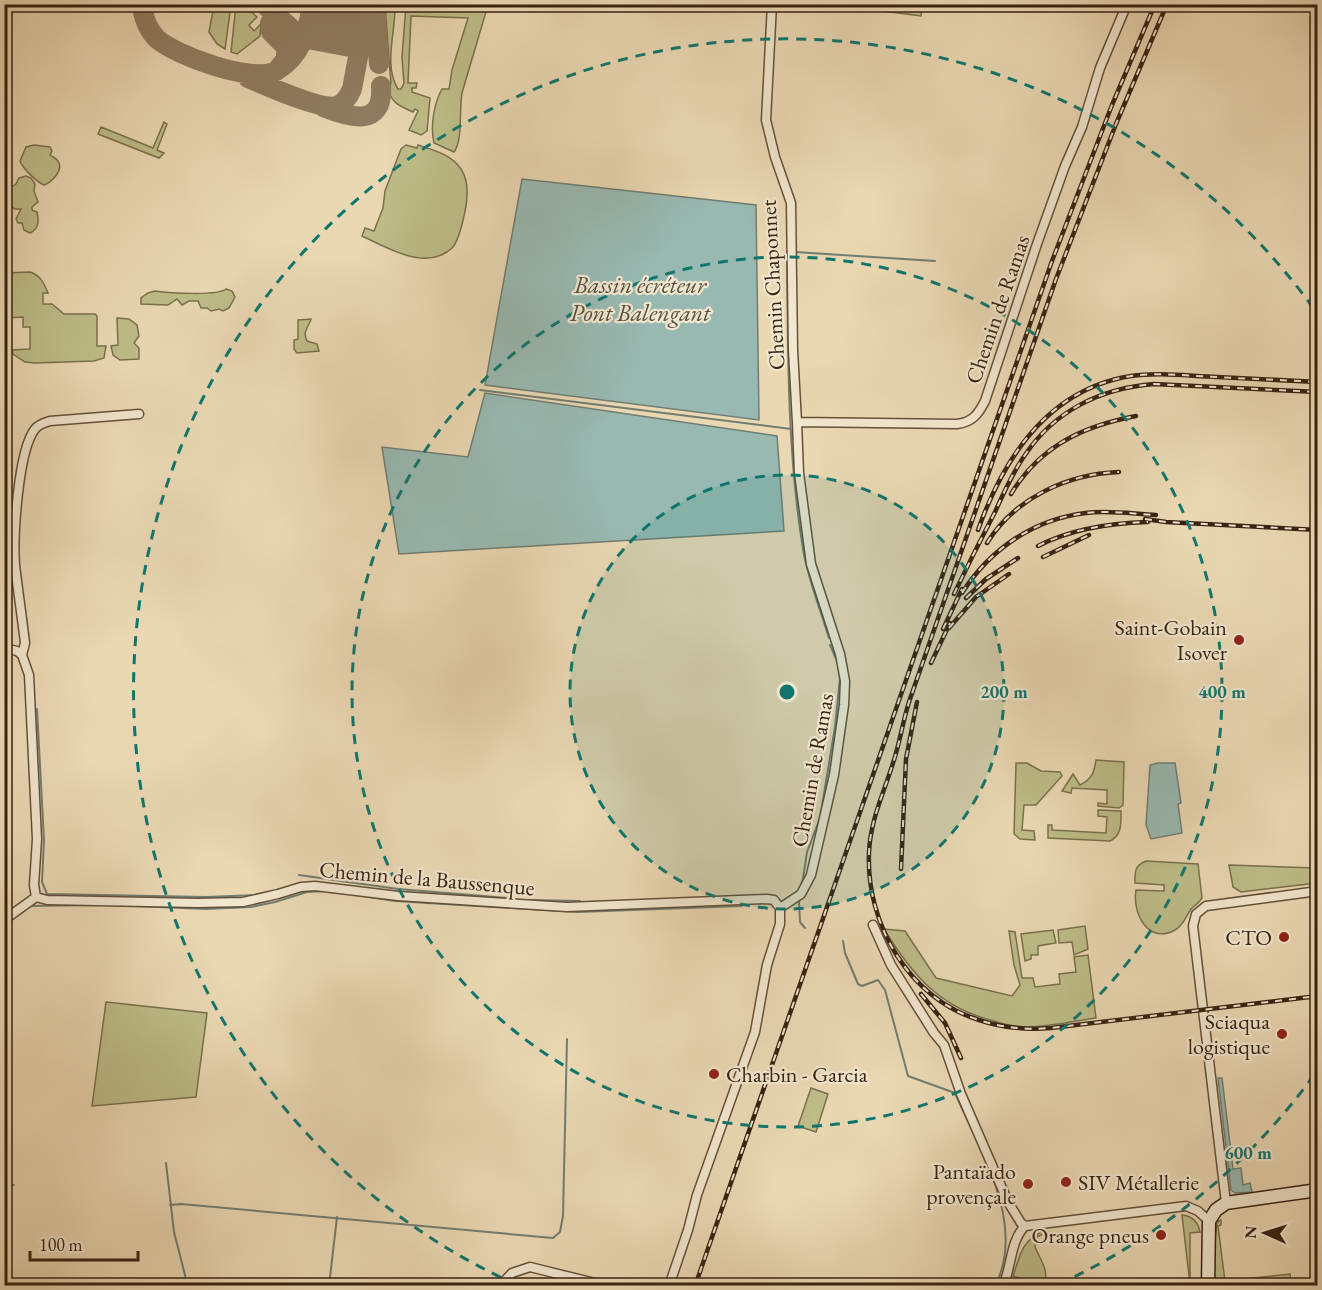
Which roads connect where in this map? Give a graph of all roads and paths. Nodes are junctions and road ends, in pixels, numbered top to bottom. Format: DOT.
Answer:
graph roads {
  1 [pos="772,4"];
  2 [pos="1127,4"];
  3 [pos="139,414"];
  4 [pos="797,422"];
  5 [pos="4,648"];
  6 [pos="22,656"];
  7 [pos="1317,891"];
  8 [pos="36,897"];
  9 [pos="780,908"];
  10 [pos="4,920"];
  11 [pos="873,925"];
  12 [pos="1317,1190"];
  13 [pos="1226,1203"];
  14 [pos="1209,1221"];
  15 [pos="1025,1226"];
  16 [pos="500,1286"];
  17 [pos="607,1286"];
  18 [pos="669,1286"];
  19 [pos="1003,1286"];
  20 [pos="1208,1286"];
  1 -- 4 [label="street, Chemin Chaponnet"];
  2 -- 4 [label="street, Chemin de Ramas"];
  3 -- 6 [label="street"];
  4 -- 9 [label="street, Chemin de Ramas"];
  5 -- 6 [label="street"];
  6 -- 8 [label="street"];
  7 -- 13 [label="street"];
  8 -- 9 [label="street, Chemin de la Baussenque"];
  8 -- 10 [label="street"];
  9 -- 18 [label="street"];
  11 -- 15 [label="street"];
  12 -- 13 [label="street"];
  13 -- 14 [label="street"];
  14 -- 15 [label="street"];
  14 -- 20 [label="street"];
  15 -- 19 [label="street"];
  16 -- 17 [label="street"];
}
